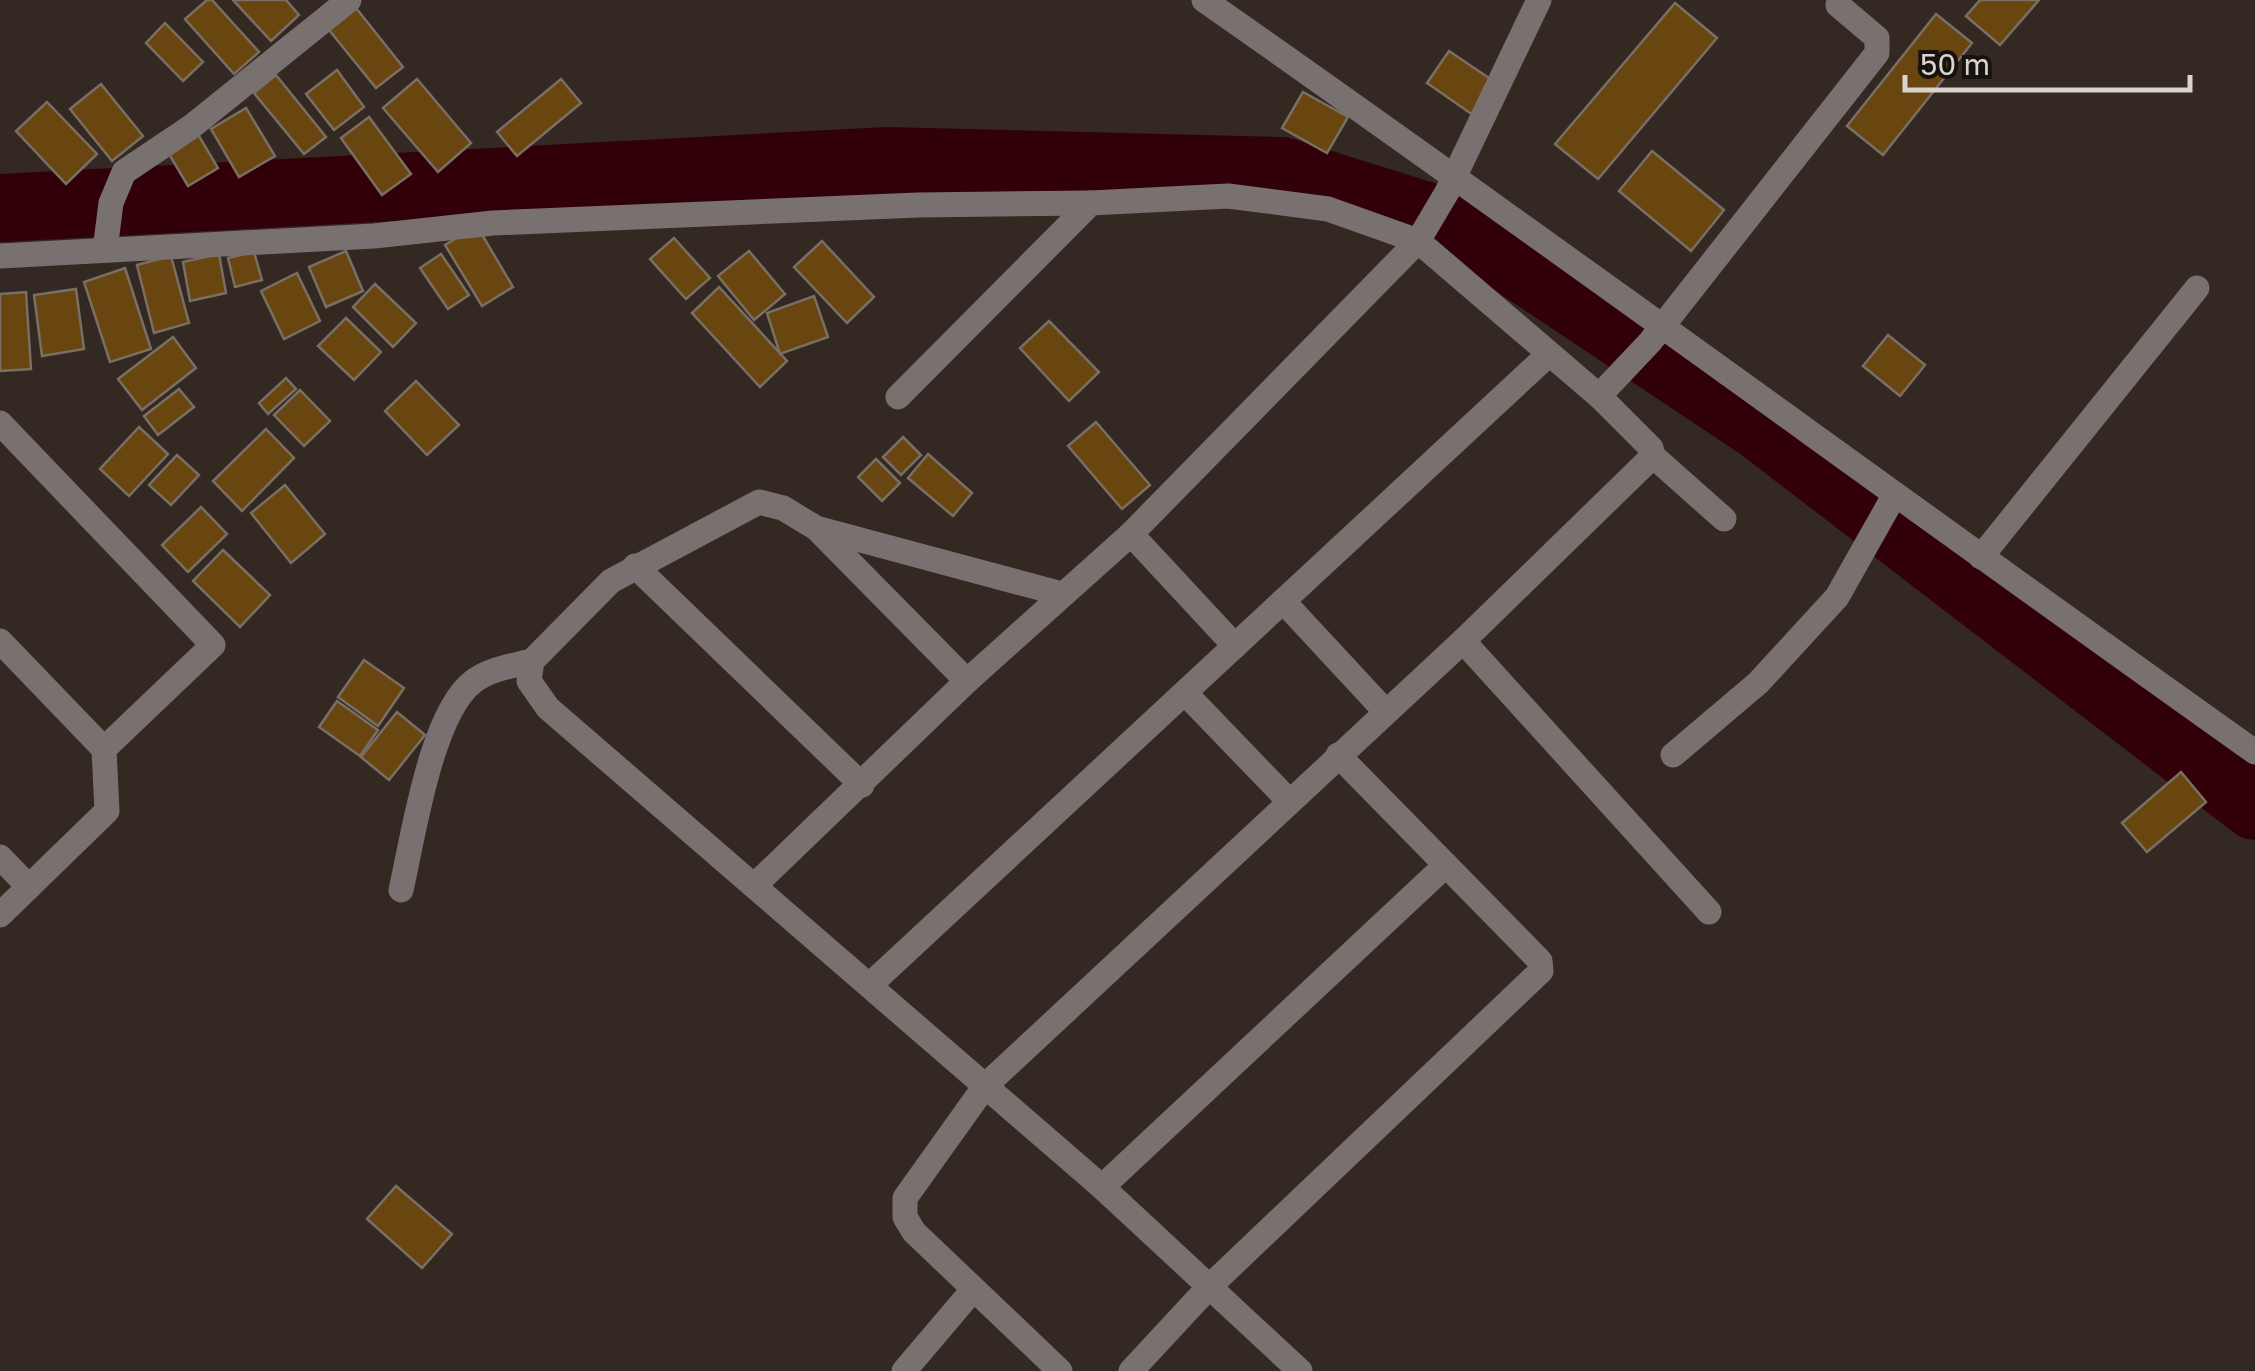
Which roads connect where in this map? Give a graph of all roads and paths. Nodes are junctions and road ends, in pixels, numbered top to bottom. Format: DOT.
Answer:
graph roads {
  1 [pos="348,0"];
  2 [pos="1204,0"];
  3 [pos="1539,0"];
  4 [pos="1838,5"];
  5 [pos="1451,184"];
  6 [pos="1090,203"];
  7 [pos="107,226"];
  8 [pos="1423,234"];
  9 [pos="0,256"];
  10 [pos="2197,288"];
  11 [pos="1656,335"];
  12 [pos="1549,354"];
  13 [pos="1605,392"];
  14 [pos="898,398"];
  15 [pos="0,424"];
  16 [pos="1654,456"];
  17 [pos="1894,496"];
  18 [pos="1724,519"];
  19 [pos="816,528"];
  20 [pos="1130,534"];
  21 [pos="1981,558"];
  22 [pos="635,566"];
  23 [pos="1062,594"];
  24 [pos="1283,601"];
  25 [pos="0,641"];
  26 [pos="1463,641"];
  27 [pos="1235,646"];
  28 [pos="532,661"];
  29 [pos="968,682"];
  30 [pos="1185,693"];
  31 [pos="1386,712"];
  32 [pos="104,749"];
  33 [pos="2255,752"];
  34 [pos="1338,755"];
  35 [pos="1673,755"];
  36 [pos="862,785"];
  37 [pos="1289,801"];
  38 [pos="0,857"];
  39 [pos="1446,865"];
  40 [pos="755,885"];
  41 [pos="29,887"];
  42 [pos="401,890"];
  43 [pos="1709,912"];
  44 [pos="0,914"];
  45 [pos="871,984"];
  46 [pos="984,1086"];
  47 [pos="1102,1187"];
  48 [pos="1208,1288"];
  49 [pos="972,1291"];
  50 [pos="904,1371"];
  51 [pos="1060,1371"];
  52 [pos="1130,1371"];
  53 [pos="1300,1371"];
  1 -- 7 [label="street"];
  2 -- 5 [label="street"];
  3 -- 5 [label="street"];
  4 -- 11 [label="street"];
  5 -- 8 [label="street"];
  5 -- 11 [label="street"];
  6 -- 7 [label="street"];
  6 -- 8 [label="street"];
  6 -- 14 [label="street"];
  7 -- 9 [label="street"];
  8 -- 12 [label="street"];
  8 -- 20 [label="street"];
  10 -- 21 [label="street"];
  11 -- 13 [label="street"];
  11 -- 17 [label="street"];
  12 -- 13 [label="street"];
  12 -- 24 [label="street"];
  13 -- 16 [label="street"];
  15 -- 32 [label="street"];
  16 -- 18 [label="street"];
  16 -- 26 [label="street"];
  17 -- 21 [label="street"];
  17 -- 35 [label="street"];
  19 -- 22 [label="street"];
  19 -- 23 [label="street"];
  19 -- 29 [label="street"];
  20 -- 23 [label="street"];
  20 -- 27 [label="street"];
  21 -- 33 [label="street"];
  22 -- 28 [label="street"];
  22 -- 36 [label="street"];
  23 -- 29 [label="street"];
  24 -- 27 [label="street"];
  24 -- 31 [label="street"];
  25 -- 32 [label="street"];
  26 -- 31 [label="street"];
  26 -- 43 [label="street"];
  27 -- 30 [label="street"];
  28 -- 40 [label="street"];
  28 -- 42 [label="street"];
  29 -- 36 [label="street"];
  30 -- 37 [label="street"];
  30 -- 45 [label="street"];
  31 -- 34 [label="street"];
  32 -- 41 [label="street"];
  34 -- 37 [label="street"];
  34 -- 39 [label="street"];
  36 -- 40 [label="street"];
  37 -- 46 [label="street"];
  38 -- 41 [label="street"];
  39 -- 47 [label="street"];
  39 -- 48 [label="street"];
  40 -- 45 [label="street"];
  41 -- 44 [label="street"];
  45 -- 46 [label="street"];
  46 -- 47 [label="street"];
  46 -- 49 [label="street"];
  47 -- 48 [label="street"];
  48 -- 52 [label="street"];
  48 -- 53 [label="street"];
  49 -- 50 [label="street"];
  49 -- 51 [label="street"];
}
